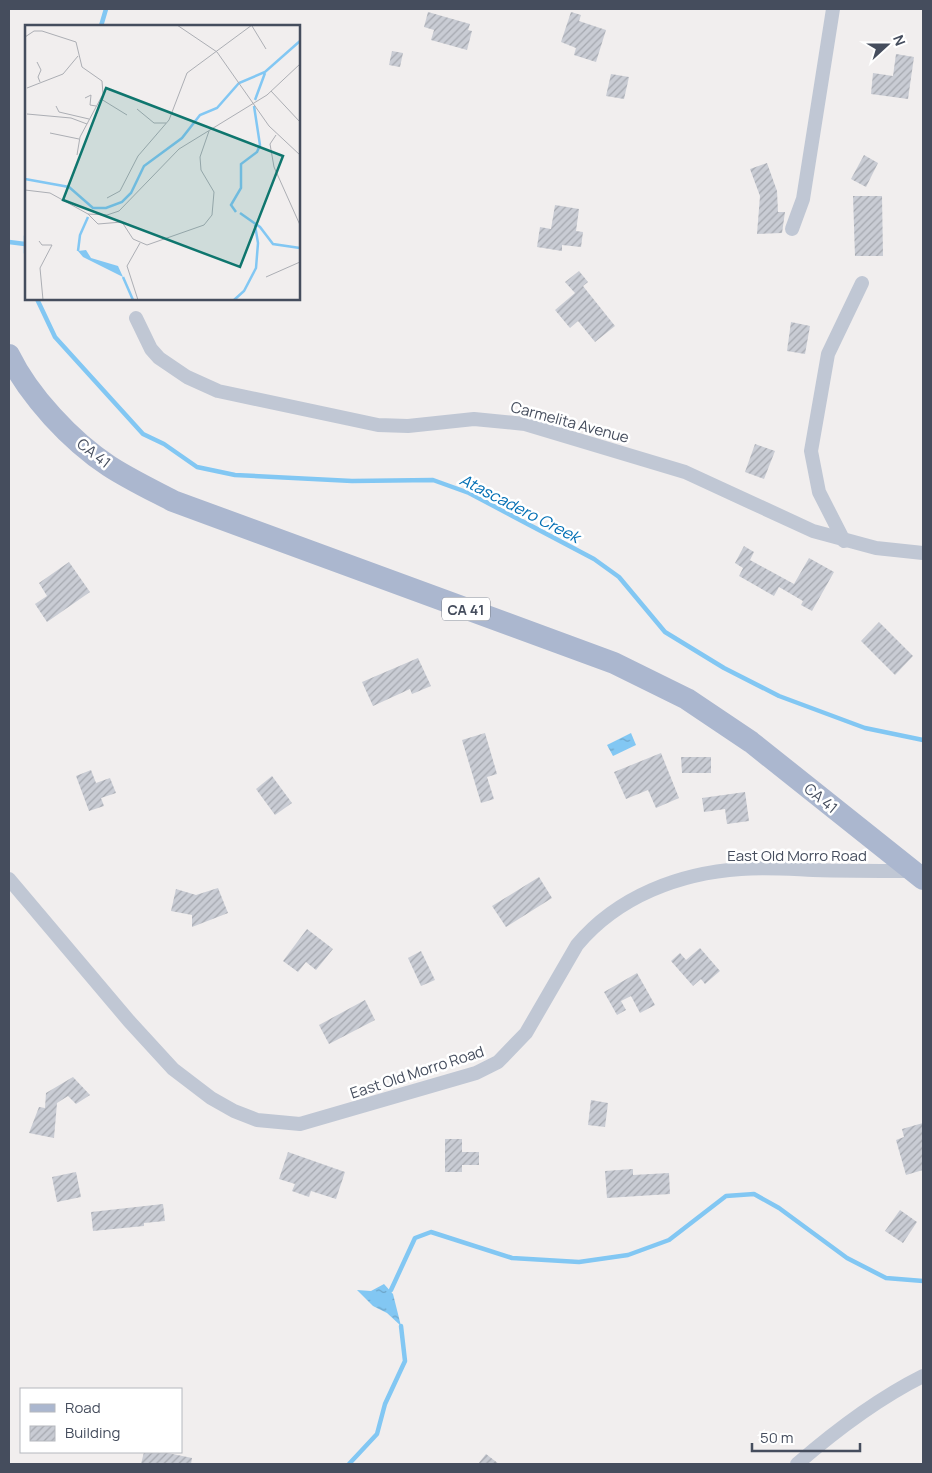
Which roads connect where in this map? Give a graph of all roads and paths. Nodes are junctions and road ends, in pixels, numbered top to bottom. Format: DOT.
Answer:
graph roads {
  1 [pos="833,9"];
  2 [pos="792,229"];
  3 [pos="862,282"];
  4 [pos="136,318"];
  5 [pos="9,355"];
  6 [pos="844,541"];
  7 [pos="923,553"];
  8 [pos="918,875"];
  9 [pos="9,879"];
  10 [pos="923,1376"];
  11 [pos="797,1464"];
  1 -- 2 [label="street"];
  3 -- 6 [label="street"];
  4 -- 6 [label="street, Carmelita Avenue"];
  5 -- 8 [label="main road, CA 41 / CA 41"];
  6 -- 7 [label="street, Carmelita Avenue"];
  8 -- 9 [label="street, East Old Morro Road"];
  10 -- 11 [label="street"];
}
